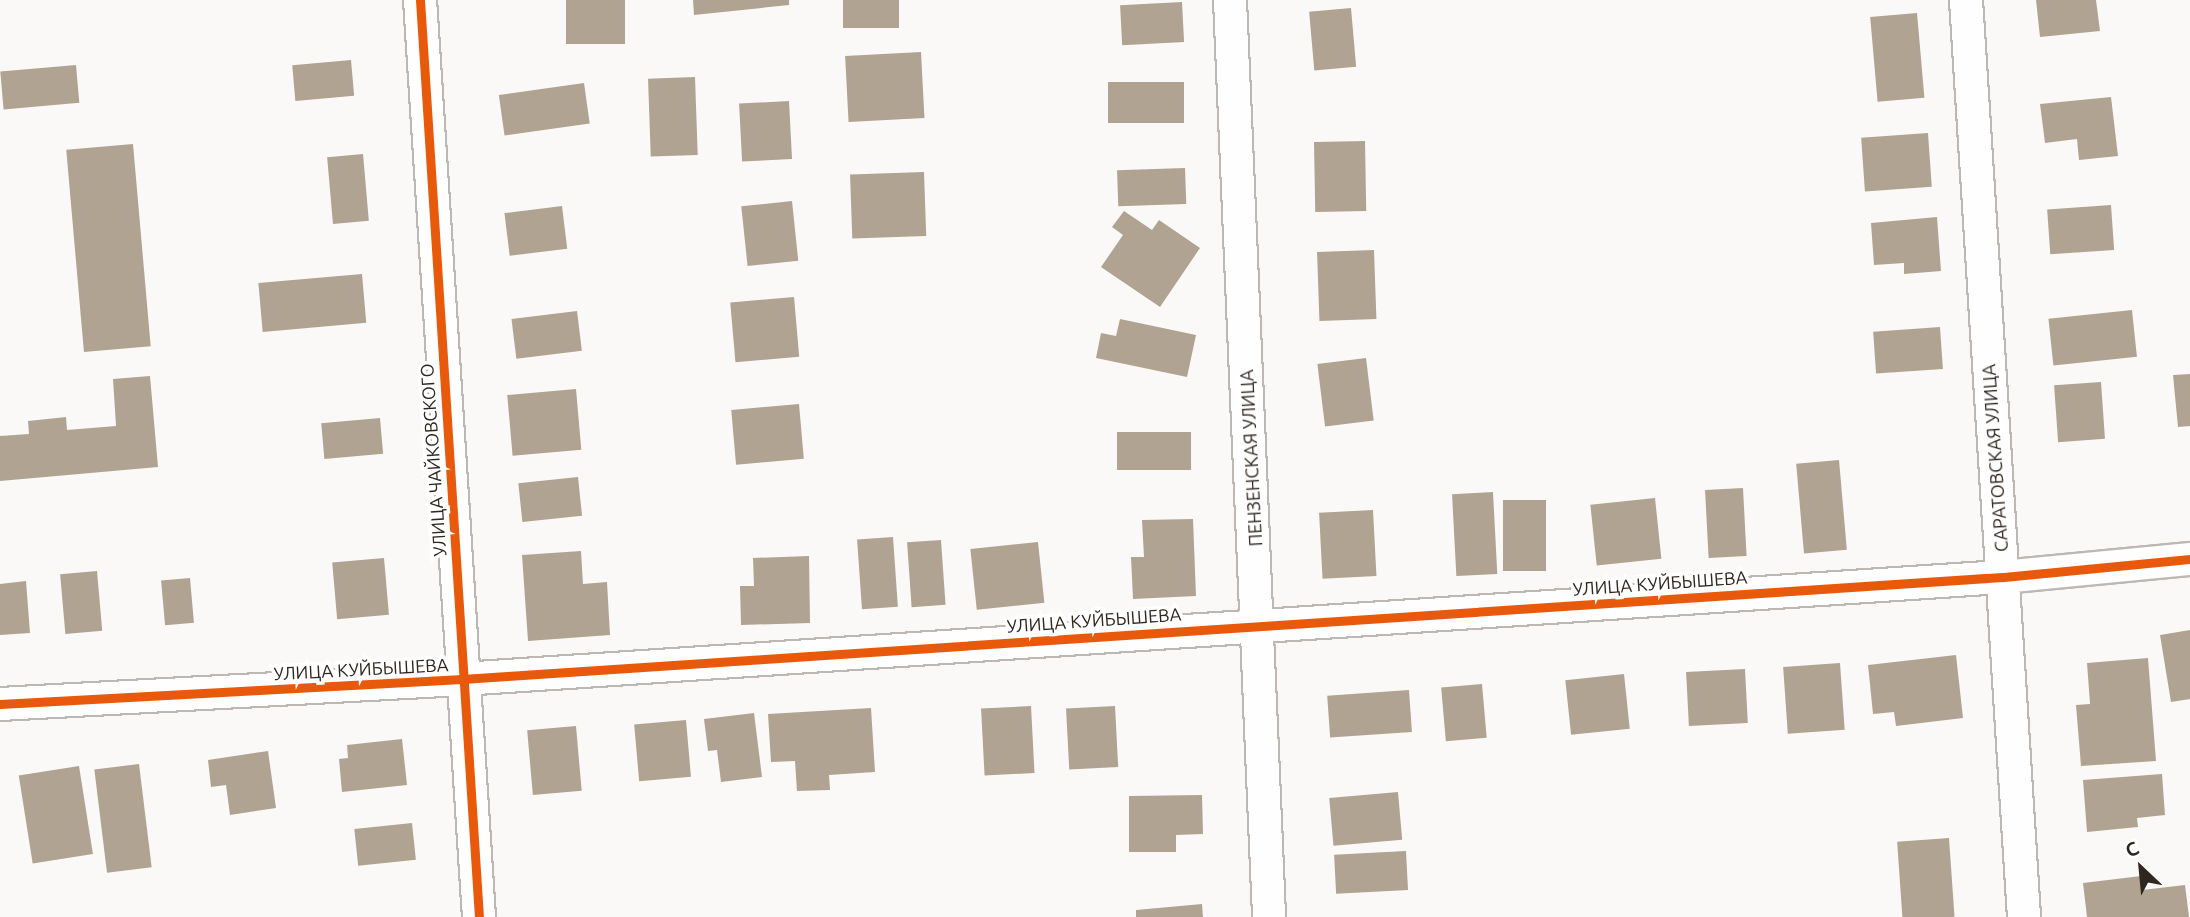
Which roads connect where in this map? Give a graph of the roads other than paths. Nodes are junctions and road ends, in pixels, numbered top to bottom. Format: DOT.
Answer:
graph roads {
  1 [pos="419,0"];
  2 [pos="1230,0"];
  3 [pos="1966,0"];
  4 [pos="2190,559"];
  5 [pos="2003,577"];
  6 [pos="1259,624"];
  7 [pos="462,679"];
  8 [pos="0,704"];
  9 [pos="479,917"];
  10 [pos="1269,917"];
  11 [pos="2024,917"];
  1 -- 7 [label="street, УЛИЦА ЧАЙКОВСКОГО"];
  2 -- 6 [label="street, ПЕНЗЕНСКАЯ УЛИЦА"];
  3 -- 5 [label="street, САРАТОВСКАЯ УЛИЦА"];
  4 -- 5 [label="street, УЛИЦА КУЙБЫШЕВА"];
  5 -- 6 [label="street, УЛИЦА КУЙБЫШЕВА"];
  5 -- 11 [label="street, САРАТОВСКАЯ УЛИЦА"];
  6 -- 7 [label="street, УЛИЦА КУЙБЫШЕВА"];
  6 -- 10 [label="street, ПЕНЗЕНСКАЯ УЛИЦА"];
  7 -- 8 [label="street, УЛИЦА КУЙБЫШЕВА"];
  7 -- 9 [label="street, УЛИЦА ЧАЙКОВСКОГО"];
}
